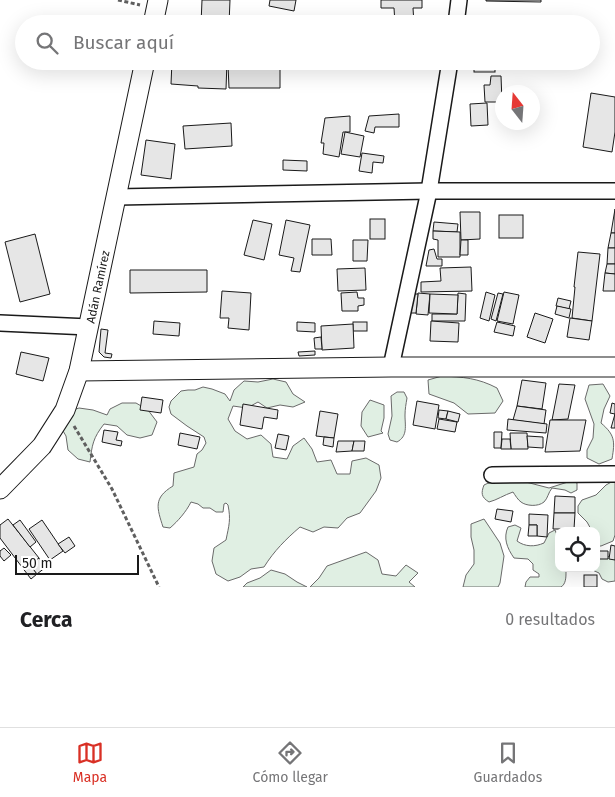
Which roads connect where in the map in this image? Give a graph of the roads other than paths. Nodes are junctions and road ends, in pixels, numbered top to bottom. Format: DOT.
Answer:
graph roads {
  1 [pos="459,0"];
  2 [pos="457,15"];
  3 [pos="143,70"];
  4 [pos="449,70"];
  5 [pos="429,191"];
  6 [pos="615,191"];
  7 [pos="117,197"];
  8 [pos="0,322"];
  9 [pos="89,327"];
  10 [pos="392,367"];
  11 [pos="615,367"];
  12 [pos="79,372"];
  13 [pos="615,474"];
  14 [pos="492,475"];
  15 [pos="0,489"];
  1 -- 2 [label="street"];
  3 -- 7 [label="street, Adán Ramírez"];
  4 -- 5 [label="street"];
  5 -- 6 [label="street"];
  5 -- 7 [label="street"];
  5 -- 10 [label="street"];
  7 -- 9 [label="street, Adán Ramírez"];
  8 -- 9 [label="street"];
  9 -- 12 [label="street, Adán Ramírez"];
  10 -- 11 [label="street"];
  10 -- 12 [label="street"];
  12 -- 15 [label="street, Adán Ramírez"];
  13 -- 14 [label="street"];
}
